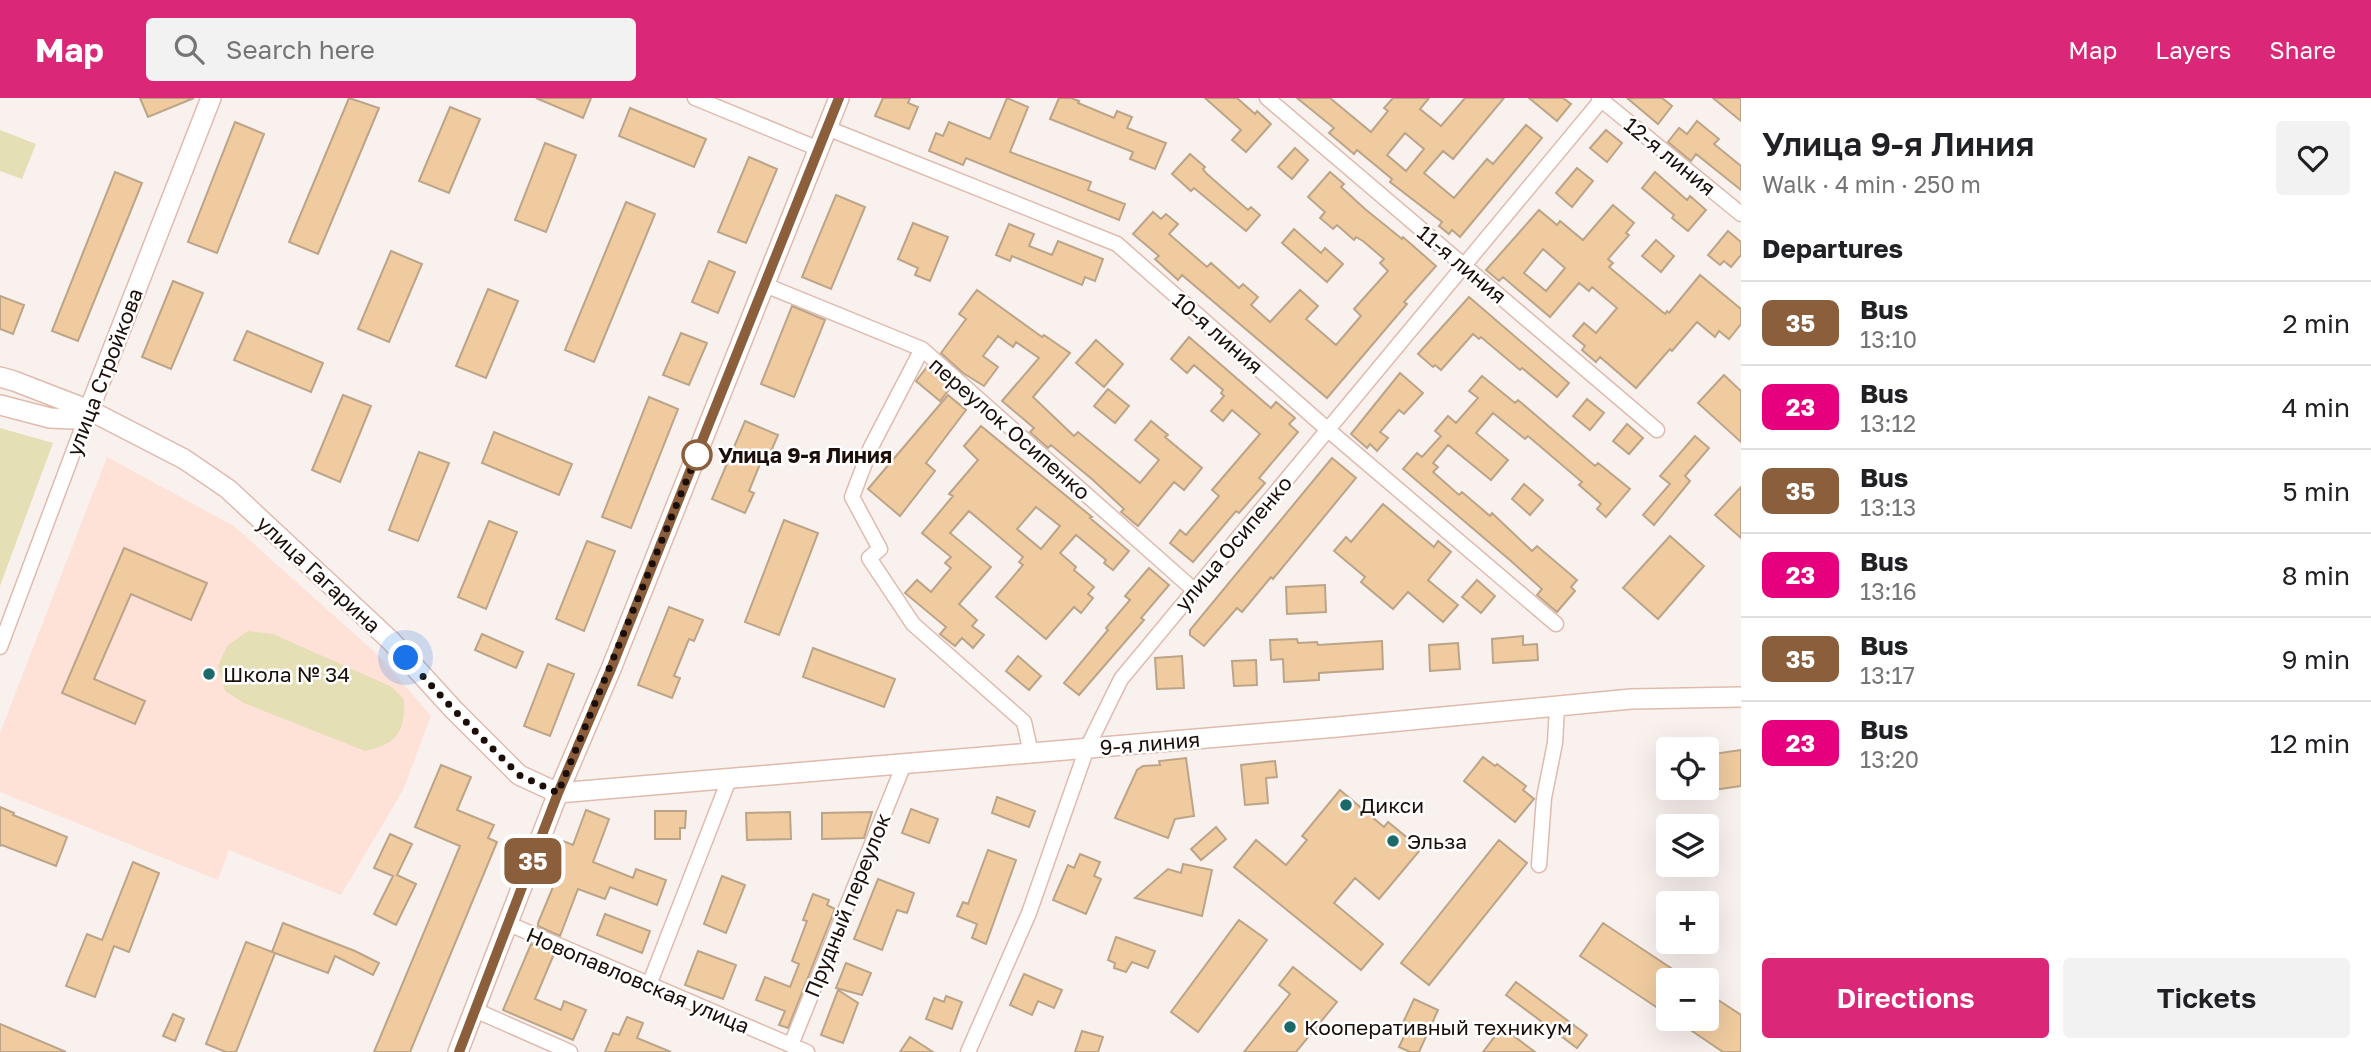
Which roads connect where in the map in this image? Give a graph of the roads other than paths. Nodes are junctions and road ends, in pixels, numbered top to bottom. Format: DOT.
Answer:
graph roads {
  1 [pos="211,98"];
  2 [pos="695,98"];
  3 [pos="839,98"];
  4 [pos="1267,98"];
  5 [pos="1601,99"];
  6 [pos="827,128"];
  7 [pos="819,149"];
  8 [pos="1741,214"];
  9 [pos="1464,266"];
  10 [pos="765,285"];
  11 [pos="922,349"];
  12 [pos="0,377"];
  13 [pos="0,405"];
  14 [pos="89,410"];
  15 [pos="1327,429"];
  16 [pos="1657,430"];
  17 [pos="1194,590"];
  18 [pos="1556,624"];
  19 [pos="0,647"];
  20 [pos="1741,697"];
  21 [pos="1557,707"];
  22 [pos="1087,748"];
  23 [pos="1031,753"];
  24 [pos="904,764"];
  25 [pos="730,777"];
  26 [pos="558,793"];
  27 [pos="1539,865"];
  28 [pos="509,925"];
  29 [pos="649,985"];
  30 [pos="475,1010"];
  31 [pos="791,1045"];
  32 [pos="458,1052"];
  33 [pos="570,1052"];
  34 [pos="807,1052"];
  35 [pos="968,1052"];
  1 -- 14 [label="street, улица Стройкова"];
  2 -- 7 [label="street"];
  3 -- 6 [label="street"];
  4 -- 9 [label="street, 11-я линия"];
  5 -- 8 [label="street, 12-я линия"];
  5 -- 9 [label="street, улица Осипенко"];
  6 -- 7 [label="street"];
  6 -- 15 [label="street, 10-я линия"];
  7 -- 10 [label="street"];
  9 -- 15 [label="street, улица Осипенко"];
  9 -- 16 [label="street, 11-я линия"];
  10 -- 11 [label="street, переулок Осипенко"];
  10 -- 26 [label="street"];
  11 -- 17 [label="street, переулок Осипенко"];
  11 -- 23 [label="street"];
  12 -- 14 [label="street, улица Гагарина"];
  13 -- 14 [label="street"];
  14 -- 19 [label="street, улица Стройкова"];
  14 -- 26 [label="street, улица Гагарина"];
  15 -- 17 [label="street, улица Осипенко"];
  15 -- 18 [label="street, 10-я линия"];
  17 -- 22 [label="street, улица Осипенко"];
  20 -- 21 [label="street, 9-я линия"];
  21 -- 22 [label="street, 9-я линия"];
  21 -- 27 [label="street"];
  22 -- 23 [label="street, 9-я линия"];
  22 -- 35 [label="street, улица Осипенко"];
  23 -- 24 [label="street, 9-я линия"];
  24 -- 25 [label="street, 9-я линия"];
  24 -- 31 [label="street, Прудный переулок"];
  25 -- 26 [label="street, 9-я линия"];
  25 -- 29 [label="street"];
  26 -- 28 [label="street"];
  28 -- 29 [label="street, Новопавловская улица"];
  28 -- 30 [label="street"];
  29 -- 31 [label="street, Новопавловская улица"];
  30 -- 32 [label="street"];
  30 -- 33 [label="street"];
  31 -- 34 [label="street, Новопавловская улица"];
}
